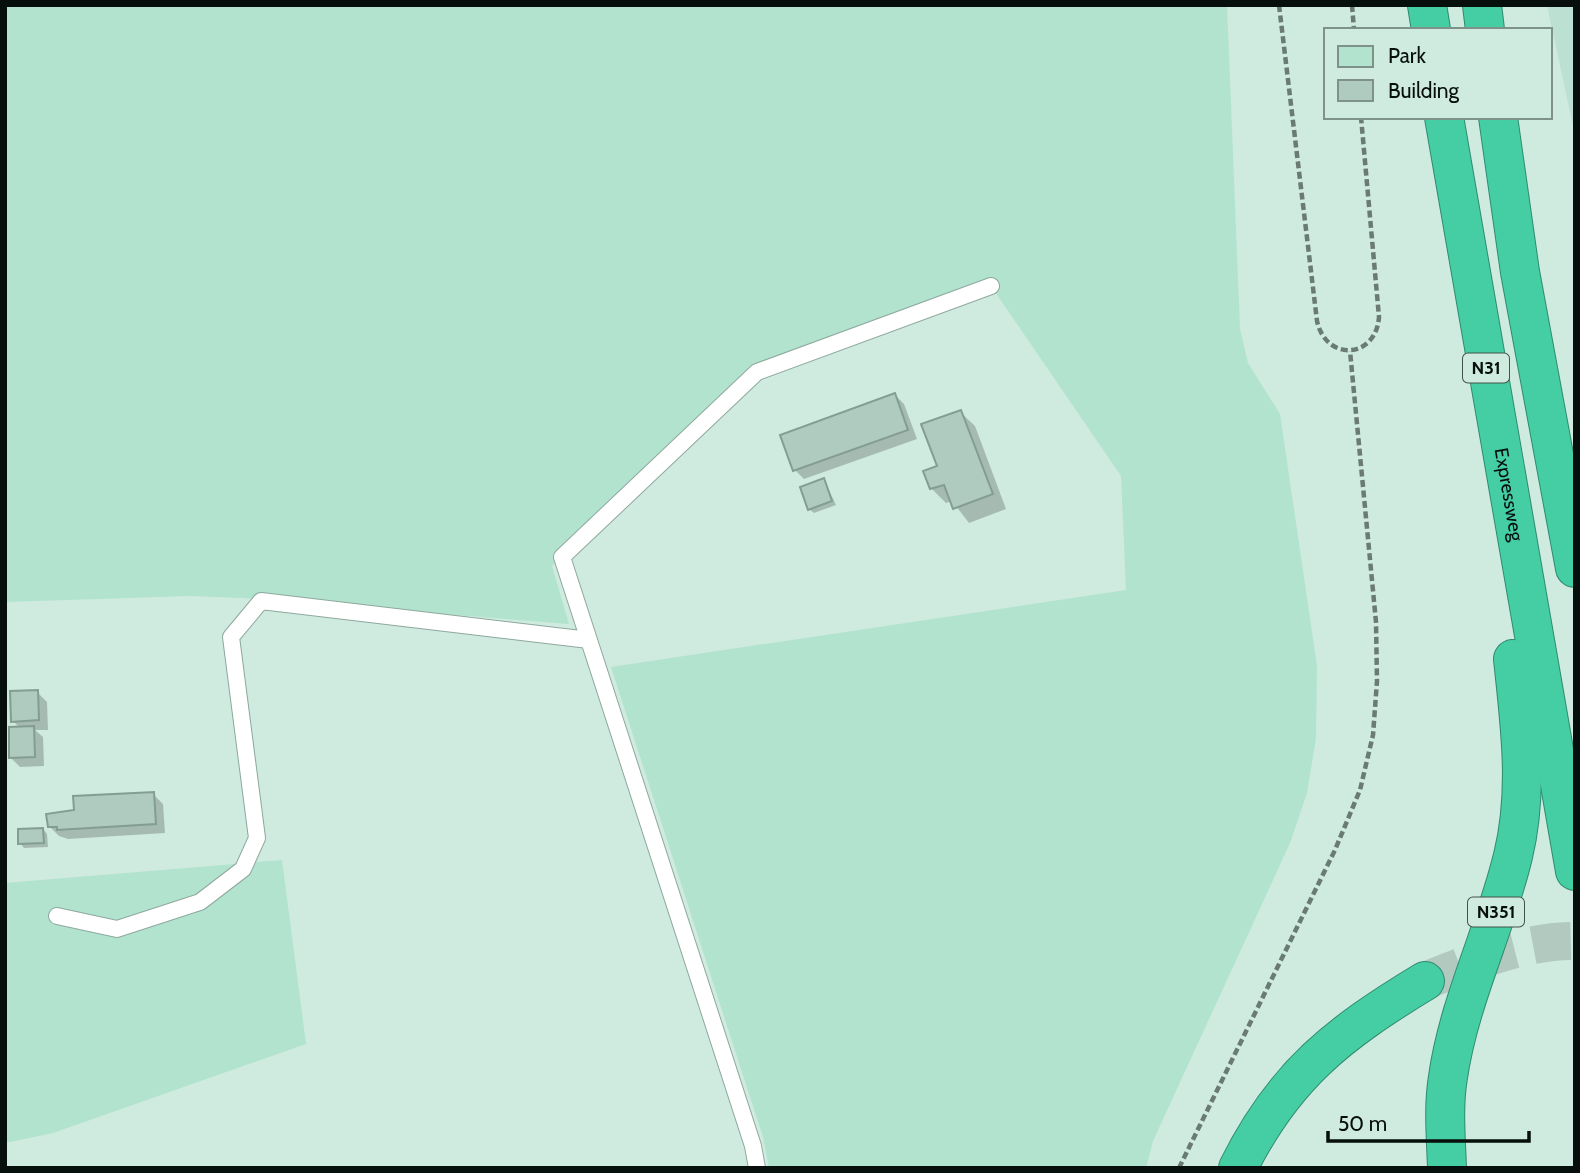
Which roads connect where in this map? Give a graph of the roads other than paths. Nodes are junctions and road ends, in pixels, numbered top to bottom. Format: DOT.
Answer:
graph roads {
  1 [pos="1427,5"];
  2 [pos="1482,5"];
  3 [pos="1431,28"];
  4 [pos="1485,28"];
  5 [pos="1444,119"];
  6 [pos="1498,119"];
  7 [pos="991,286"];
  8 [pos="1568,500"];
  9 [pos="1519,558"];
  10 [pos="1575,568"];
  11 [pos="589,640"];
  12 [pos="1575,871"];
  13 [pos="57,916"];
  14 [pos="1425,981"];
  15 [pos="757,1168"];
  16 [pos="1238,1168"];
  17 [pos="1447,1168"];
  1 -- 3 [label="highway"];
  2 -- 4 [label="highway"];
  5 -- 9 [label="highway, Expressweg / N31"];
  6 -- 8 [label="highway, N31"];
  7 -- 11 [label="lane"];
  8 -- 10 [label="highway, N31"];
  9 -- 12 [label="highway, Expressweg / N31"];
  9 -- 17 [label="highway, N351"];
  11 -- 13 [label="lane"];
  11 -- 15 [label="lane"];
  14 -- 16 [label="highway"];
}
